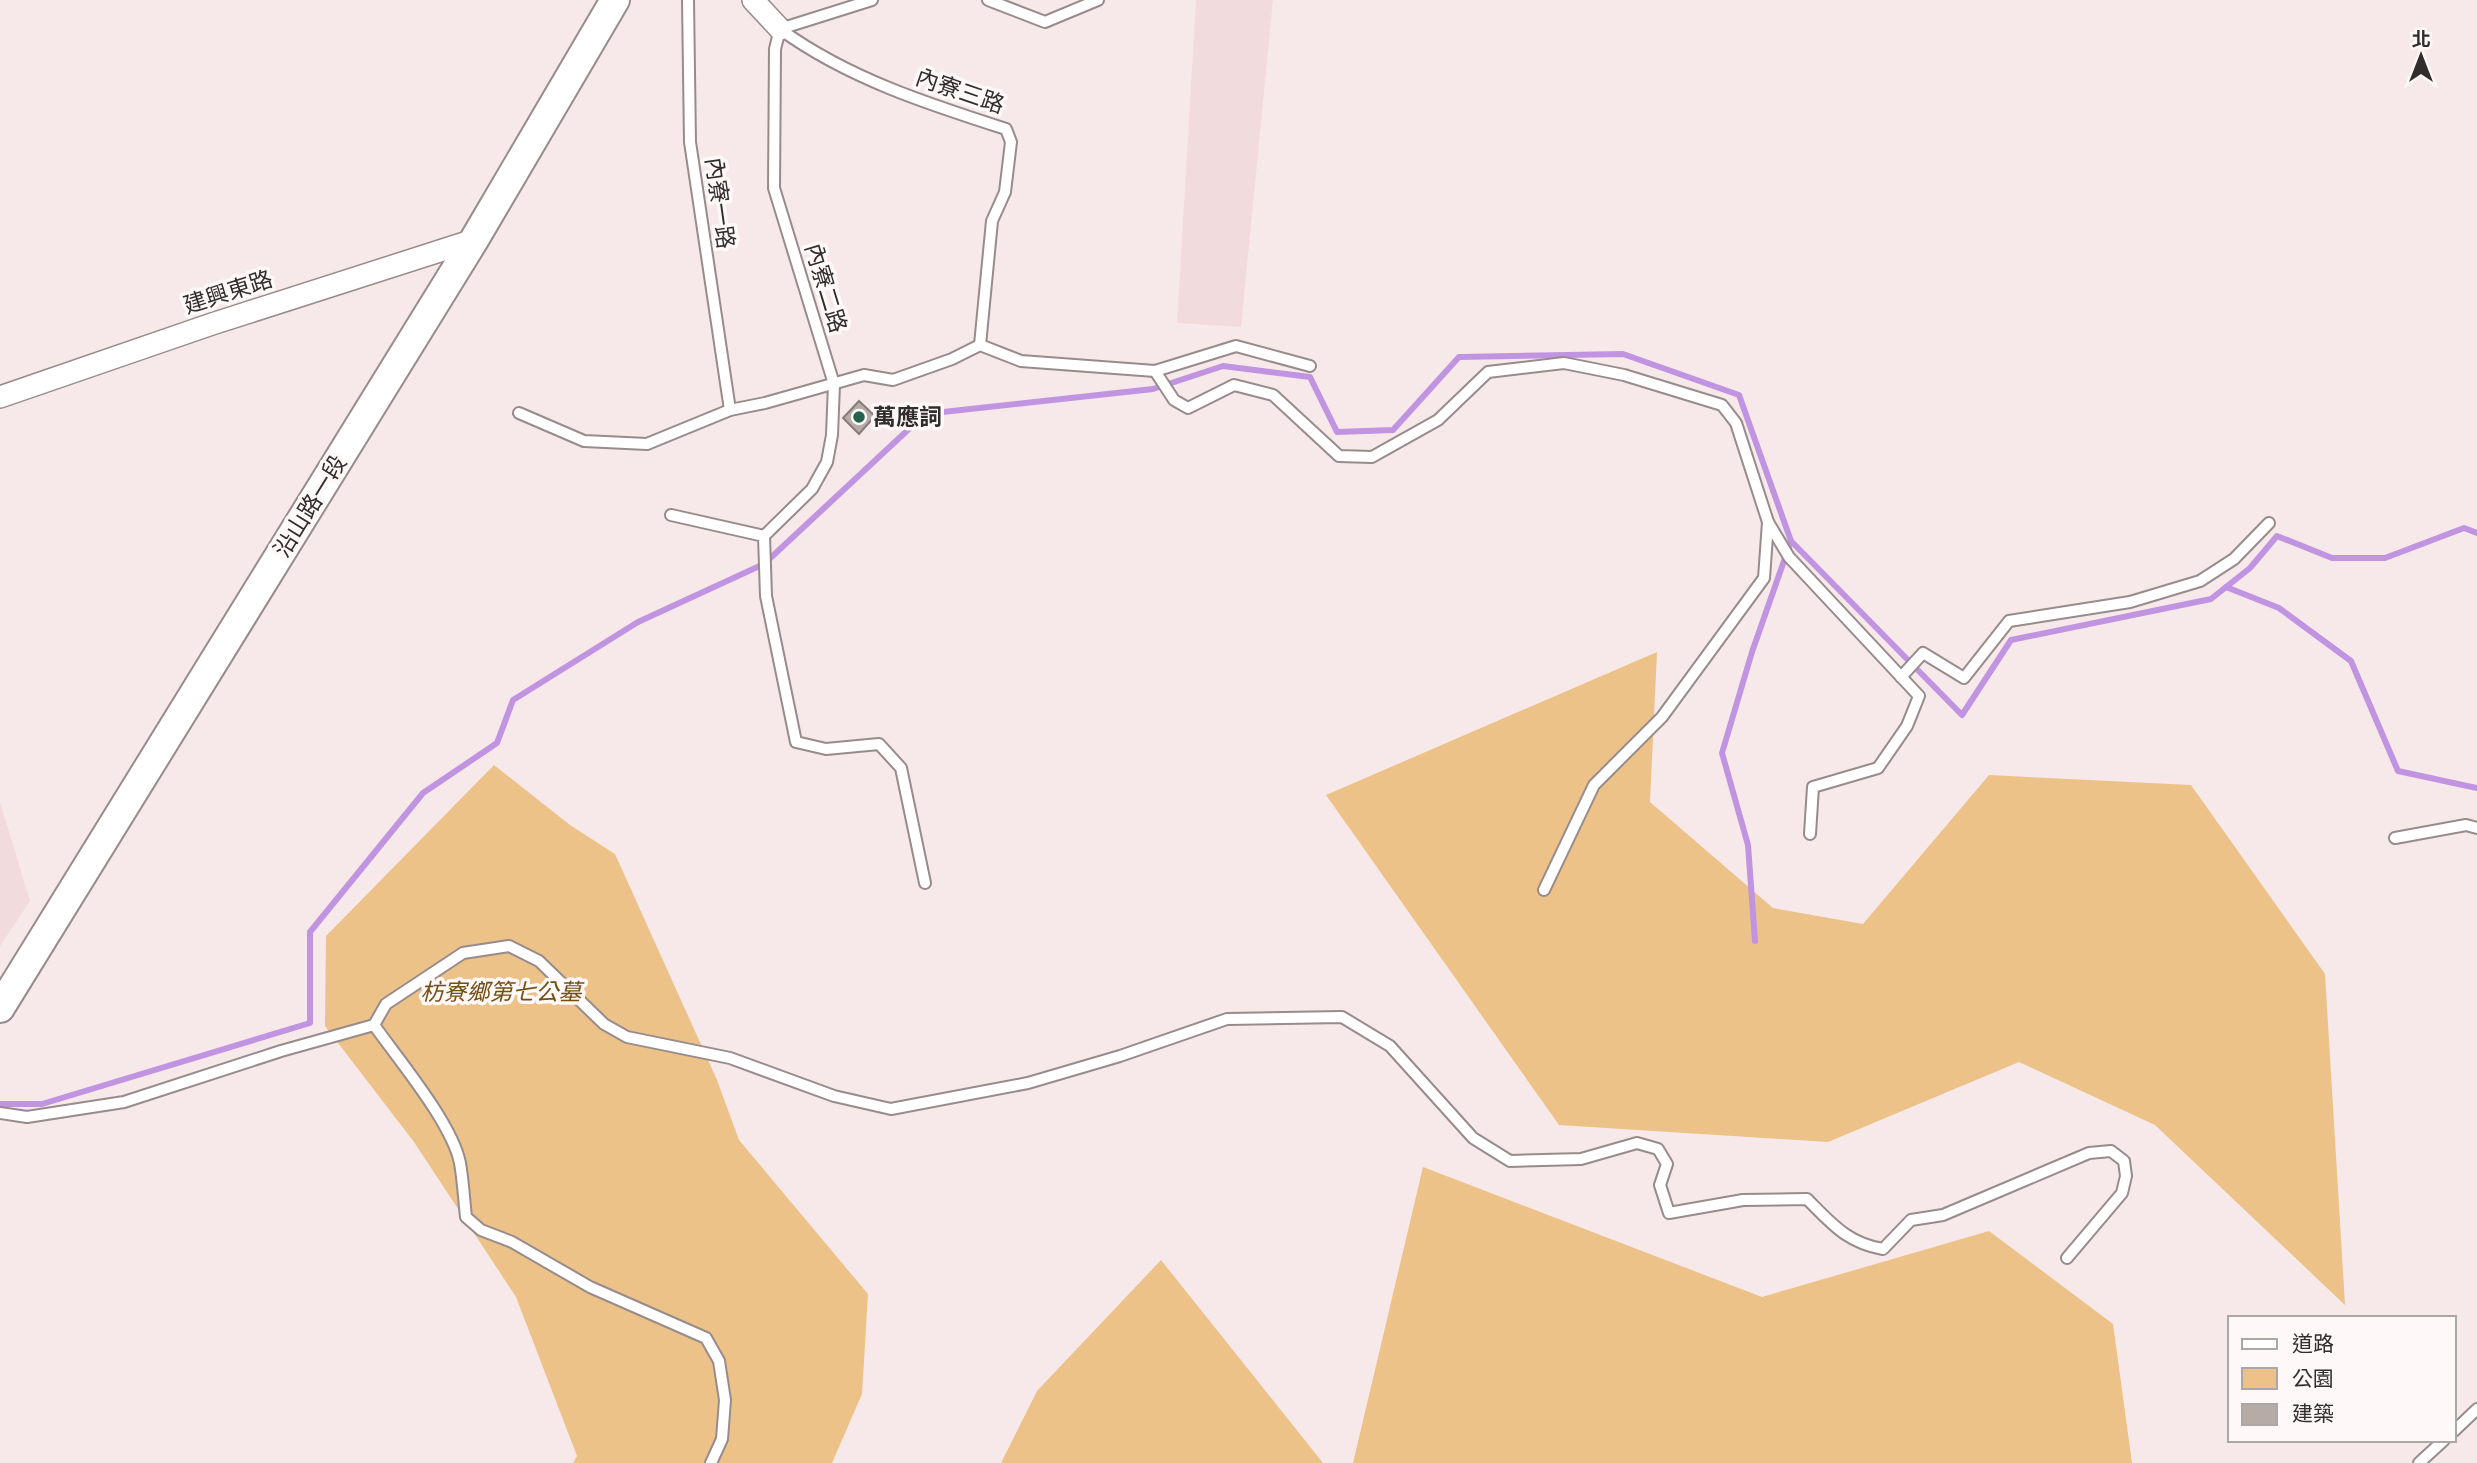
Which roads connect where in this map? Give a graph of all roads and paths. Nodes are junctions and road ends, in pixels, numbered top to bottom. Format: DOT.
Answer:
graph roads {
  1 [pos="615,0"];
  2 [pos="688,0"];
  3 [pos="754,0"];
  4 [pos="872,0"];
  5 [pos="988,0"];
  6 [pos="1098,0"];
  7 [pos="779,29"];
  8 [pos="474,240"];
  9 [pos="980,345"];
  10 [pos="1310,366"];
  11 [pos="1156,372"];
  12 [pos="834,384"];
  13 [pos="0,397"];
  14 [pos="730,410"];
  15 [pos="519,413"];
  16 [pos="671,514"];
  17 [pos="1768,522"];
  18 [pos="2269,523"];
  19 [pos="764,540"];
  20 [pos="1904,673"];
  21 [pos="2477,828"];
  22 [pos="1810,834"];
  23 [pos="2395,838"];
  24 [pos="925,883"];
  25 [pos="1545,890"];
  26 [pos="0,1008"];
  27 [pos="374,1025"];
  28 [pos="0,1113"];
  29 [pos="2067,1258"];
  30 [pos="2477,1409"];
  31 [pos="2456,1429"];
  32 [pos="2442,1442"];
  33 [pos="711,1463"];
  34 [pos="2419,1463"];
  1 -- 8 [label="main road, 沿山路一段"];
  2 -- 14 [label="lane, 內寮一路"];
  3 -- 7 [label="street"];
  4 -- 7 [label="lane"];
  5 -- 6 [label="lane"];
  7 -- 9 [label="lane, 內寮三路"];
  7 -- 12 [label="lane, 內寮二路"];
  8 -- 13 [label="street, 建興東路"];
  8 -- 26 [label="main road, 沿山路一段"];
  9 -- 11 [label="lane"];
  9 -- 12 [label="lane"];
  10 -- 11 [label="lane"];
  11 -- 17 [label="lane"];
  12 -- 14 [label="lane"];
  12 -- 19 [label="lane, 內寮二路"];
  14 -- 15 [label="lane"];
  16 -- 19 [label="lane"];
  17 -- 20 [label="lane"];
  17 -- 25 [label="lane"];
  18 -- 20 [label="lane"];
  19 -- 24 [label="lane"];
  20 -- 22 [label="lane"];
  21 -- 23 [label="lane"];
  27 -- 28 [label="lane"];
  27 -- 29 [label="lane"];
  27 -- 33 [label="lane"];
  30 -- 31 [label="lane"];
  32 -- 34 [label="lane"];
}
